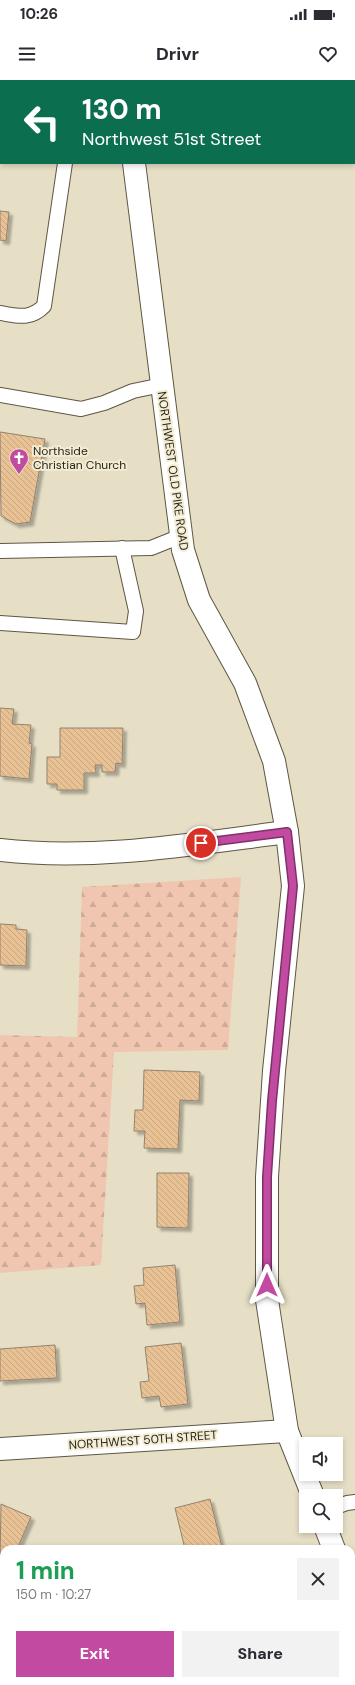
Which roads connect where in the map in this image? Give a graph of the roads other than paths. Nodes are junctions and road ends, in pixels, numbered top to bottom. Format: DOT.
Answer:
graph roads {
  1 [pos="65,164"];
  2 [pos="134,164"];
  3 [pos="0,313"];
  4 [pos="162,385"];
  5 [pos="0,396"];
  6 [pos="181,536"];
  7 [pos="122,548"];
  8 [pos="0,551"];
  9 [pos="0,623"];
  10 [pos="287,832"];
  11 [pos="0,850"];
  12 [pos="287,1431"];
  13 [pos="0,1449"];
  14 [pos="310,1489"];
  15 [pos="355,1502"];
  16 [pos="343,1504"];
  17 [pos="328,1533"];
  18 [pos="332,1545"];
  1 -- 3 [label="lane"];
  2 -- 4 [label="street, NORTHWEST OLD PIKE ROAD"];
  4 -- 5 [label="lane"];
  4 -- 6 [label="street, NORTHWEST OLD PIKE ROAD"];
  6 -- 7 [label="lane"];
  6 -- 10 [label="street, NORTHWEST OLD PIKE ROAD"];
  7 -- 8 [label="lane"];
  7 -- 9 [label="lane"];
  10 -- 11 [label="street"];
  10 -- 12 [label="street, NORTHWEST OLD PIKE ROAD"];
  12 -- 13 [label="street, NORTHWEST 50TH STREET"];
  12 -- 14 [label="street, NORTHWEST OLD PIKE ROAD"];
  15 -- 16 [label="lane"];
  17 -- 18 [label="street"];
}
